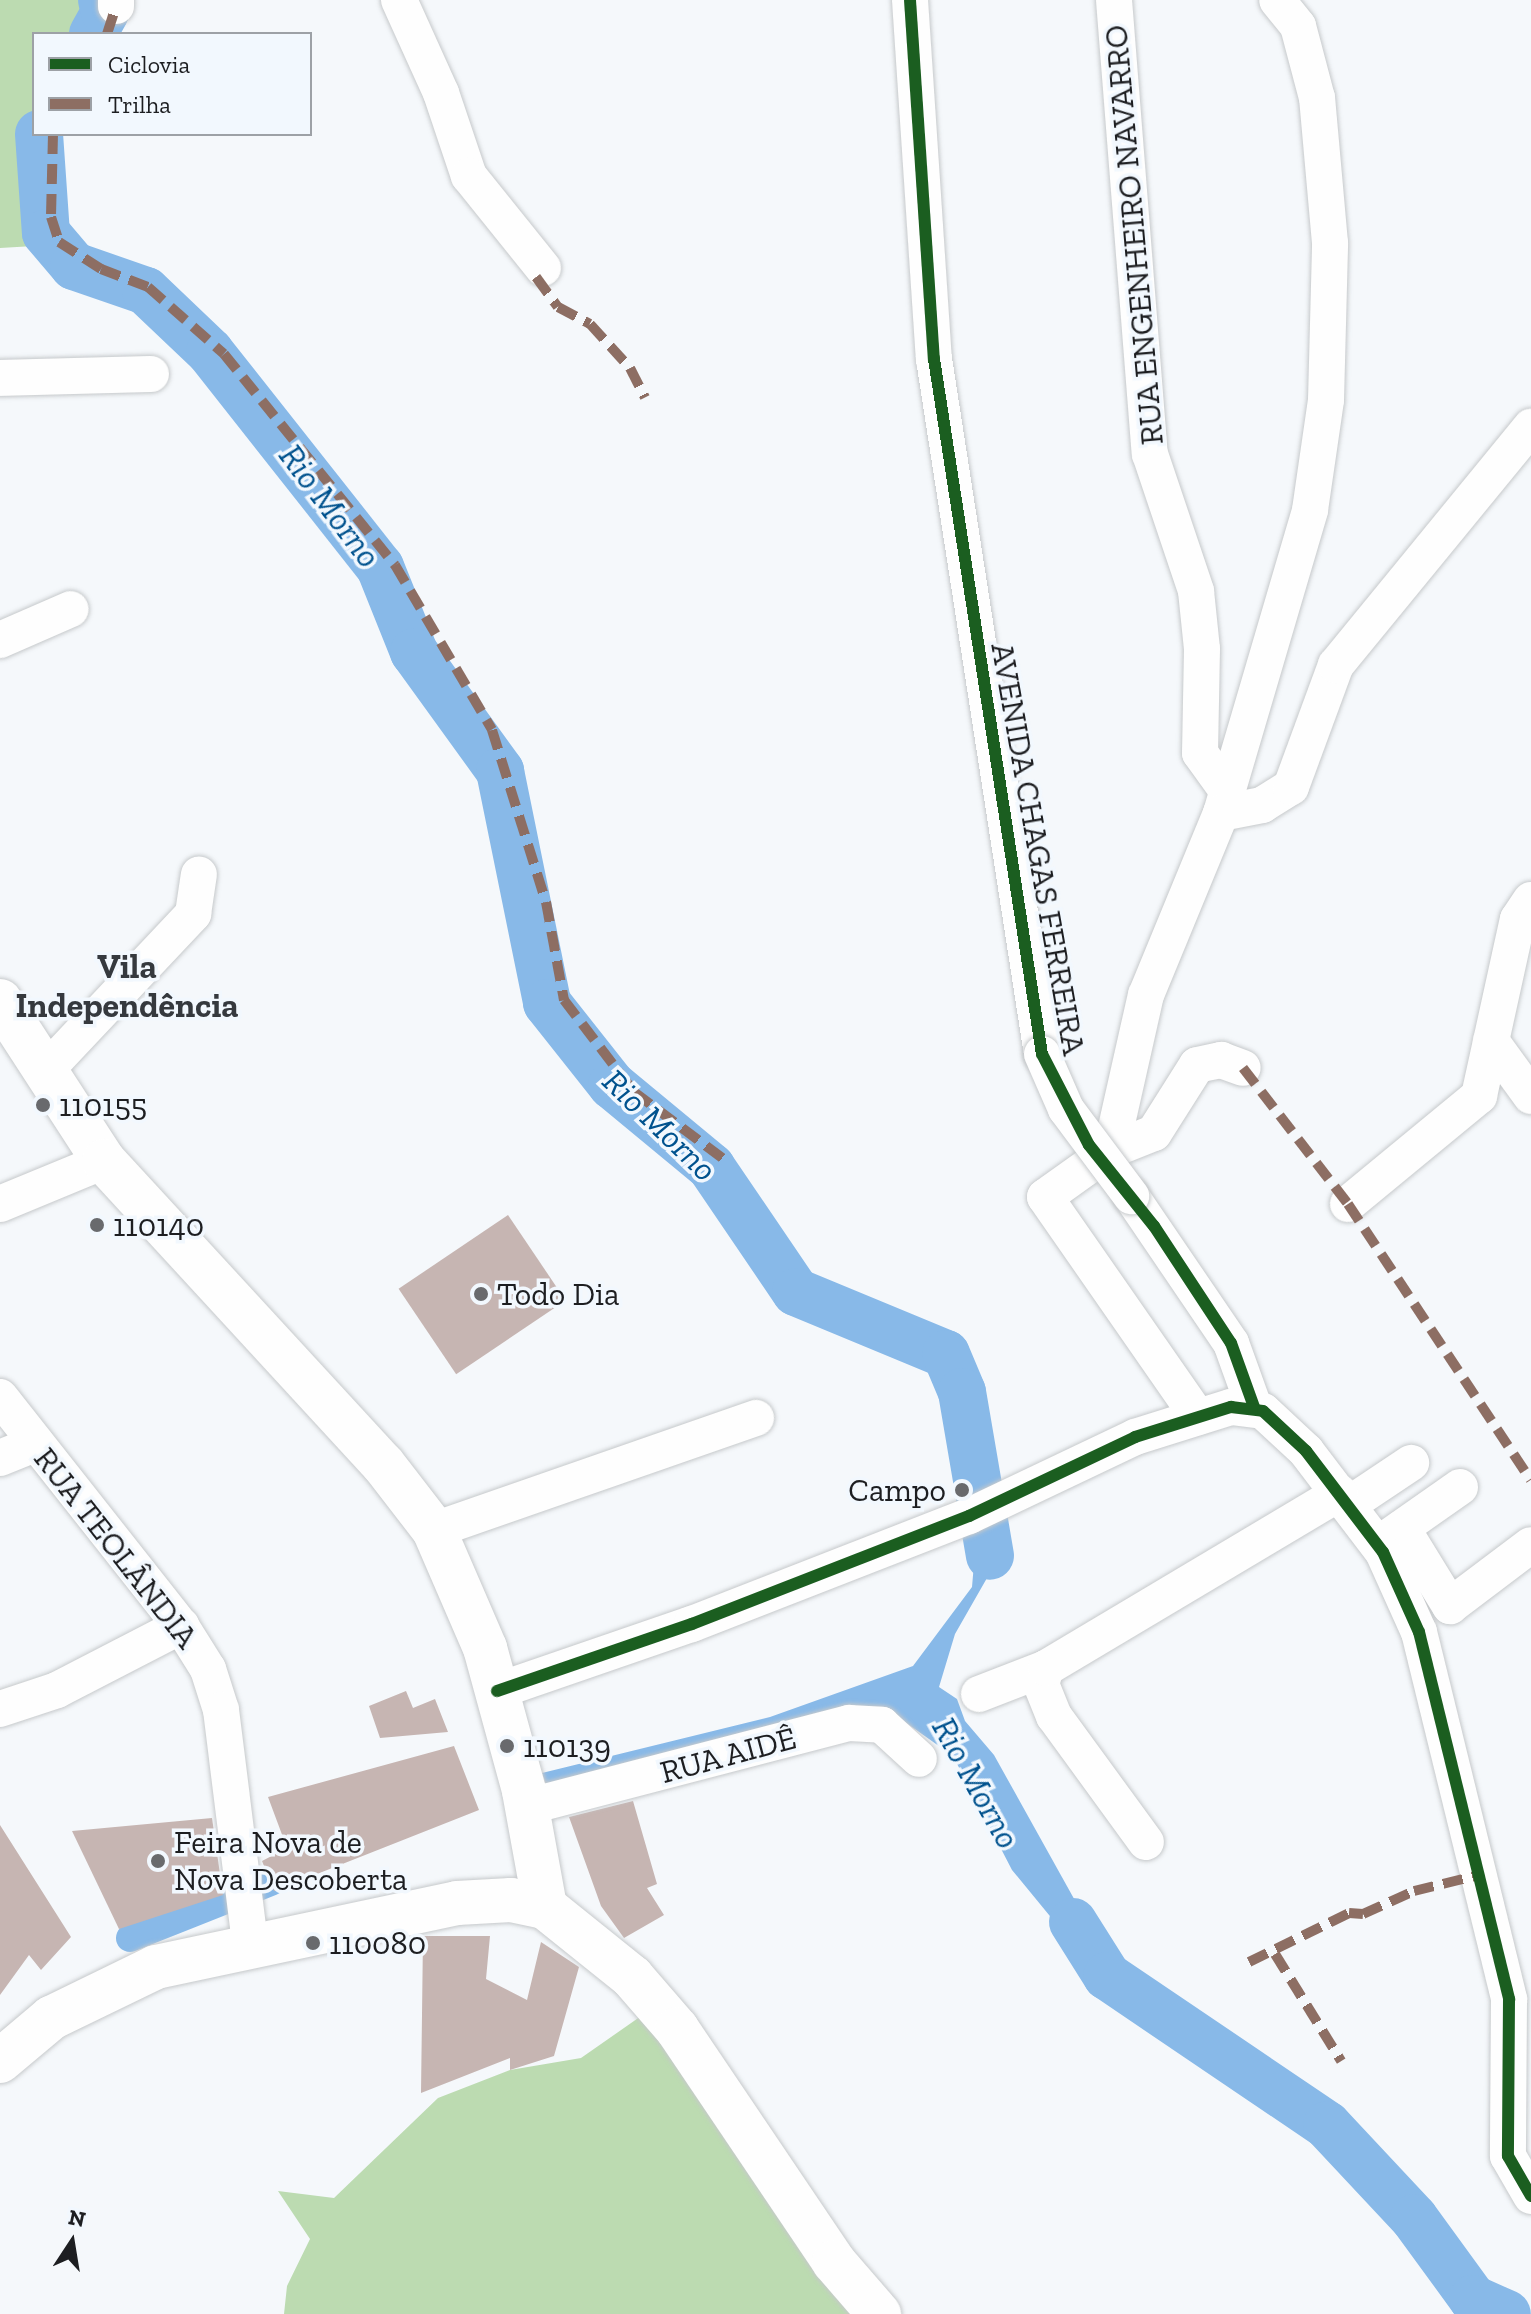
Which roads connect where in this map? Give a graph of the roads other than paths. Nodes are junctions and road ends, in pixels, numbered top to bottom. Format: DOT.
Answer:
graph roads {
  1 [pos="399,0"];
  2 [pos="910,0"];
  3 [pos="1114,0"];
  4 [pos="1277,0"];
  5 [pos="543,268"];
  6 [pos="151,374"];
  7 [pos="0,378"];
  8 [pos="1531,427"];
  9 [pos="71,609"];
  10 [pos="0,640"];
  11 [pos="1223,801"];
  12 [pos="199,874"];
  13 [pos="1531,900"];
  14 [pos="0,1001"];
  15 [pos="1491,1041"];
  16 [pos="48,1068"];
  17 [pos="1243,1068"];
  18 [pos="1531,1096"];
  19 [pos="1111,1150"];
  20 [pos="104,1161"];
  21 [pos="0,1204"];
  22 [pos="1348,1204"];
  23 [pos="0,1397"];
  24 [pos="1254,1407"];
  25 [pos="1198,1417"];
  26 [pos="756,1418"];
  27 [pos="35,1444"];
  28 [pos="0,1458"];
  29 [pos="1411,1463"];
  30 [pos="1460,1487"];
  31 [pos="1344,1499"];
  32 [pos="434,1530"];
  33 [pos="1389,1536"];
  34 [pos="1531,1545"];
  35 [pos="181,1626"];
  36 [pos="1046,1668"];
  37 [pos="497,1691"];
  38 [pos="979,1694"];
  39 [pos="0,1709"];
  40 [pos="919,1759"];
  41 [pos="526,1807"];
  42 [pos="1146,1842"];
  43 [pos="545,1907"];
  44 [pos="250,1944"];
  45 [pos="0,2061"];
  46 [pos="1531,2196"];
  47 [pos="879,2314"];
  1 -- 5 [label="street"];
  2 -- 24 [label="street, AVENIDA CHAGAS FERREIRA, bridge"];
  3 -- 11 [label="street, RUA ENGENHEIRO NAVARRO"];
  4 -- 11 [label="street"];
  6 -- 7 [label="street"];
  8 -- 11 [label="street"];
  9 -- 10 [label="street"];
  11 -- 19 [label="street"];
  12 -- 16 [label="street"];
  13 -- 15 [label="street"];
  14 -- 16 [label="main road"];
  15 -- 18 [label="street"];
  15 -- 22 [label="street"];
  16 -- 20 [label="main road"];
  17 -- 19 [label="street"];
  19 -- 25 [label="street"];
  20 -- 21 [label="street"];
  20 -- 32 [label="main road"];
  23 -- 27 [label="street, RUA TEOLÂNDIA"];
  24 -- 25 [label="street"];
  24 -- 31 [label="street"];
  25 -- 37 [label="street"];
  26 -- 32 [label="street"];
  27 -- 28 [label="street"];
  27 -- 35 [label="street, RUA TEOLÂNDIA"];
  29 -- 31 [label="street"];
  30 -- 33 [label="street"];
  31 -- 33 [label="street"];
  31 -- 36 [label="street"];
  32 -- 37 [label="main road"];
  33 -- 34 [label="street"];
  33 -- 46 [label="street"];
  35 -- 39 [label="street"];
  35 -- 44 [label="street, RUA TEOLÂNDIA"];
  36 -- 38 [label="street"];
  36 -- 42 [label="street"];
  37 -- 41 [label="main road"];
  40 -- 41 [label="street, RUA AIDÊ"];
  41 -- 43 [label="main road"];
  43 -- 44 [label="main road"];
  43 -- 47 [label="main road"];
  44 -- 45 [label="main road"];
}
